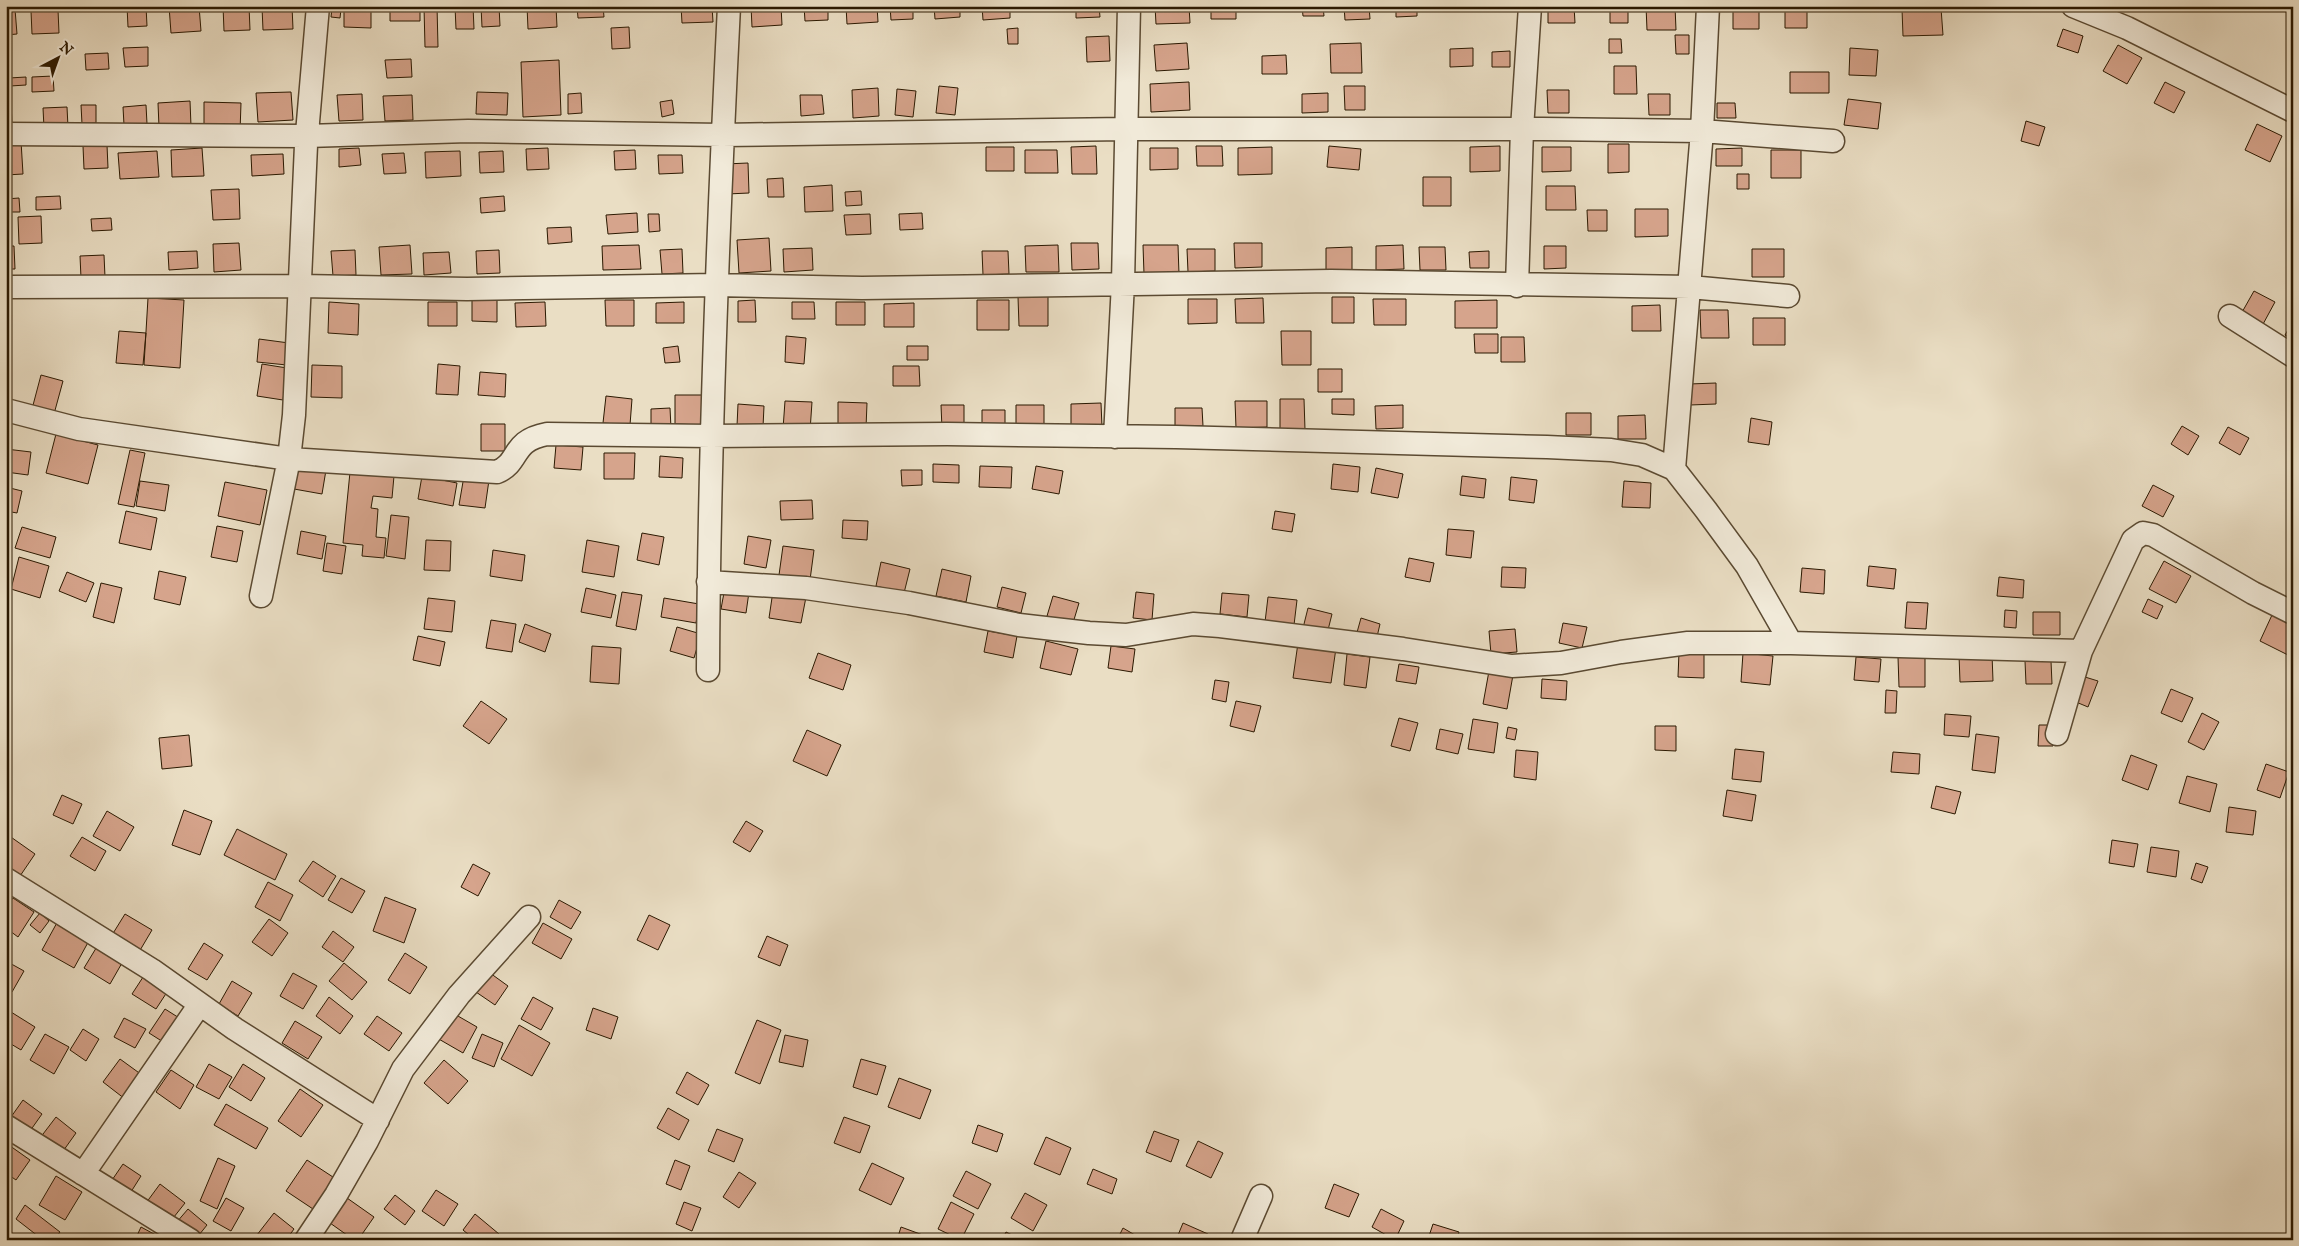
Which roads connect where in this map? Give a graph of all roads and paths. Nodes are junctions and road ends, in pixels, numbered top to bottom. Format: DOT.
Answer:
graph roads {
  1 [pos="318,6"];
  2 [pos="729,6"];
  3 [pos="1129,6"];
  4 [pos="1530,6"];
  5 [pos="1708,6"];
  6 [pos="2073,6"];
  7 [pos="2293,111"];
  8 [pos="1125,129"];
  9 [pos="1522,129"];
  10 [pos="1702,131"];
  11 [pos="6,134"];
  12 [pos="722,135"];
  13 [pos="307,136"];
  14 [pos="1833,141"];
  15 [pos="1124,284"];
  16 [pos="716,285"];
  17 [pos="301,286"];
  18 [pos="1517,286"];
  19 [pos="6,287"];
  20 [pos="1690,287"];
  21 [pos="1788,296"];
  22 [pos="2230,316"];
  23 [pos="2293,356"];
  24 [pos="6,410"];
  25 [pos="711,436"];
  26 [pos="1114,437"];
  27 [pos="289,459"];
  28 [pos="1674,469"];
  29 [pos="708,582"];
  30 [pos="261,596"];
  31 [pos="2293,613"];
  32 [pos="1791,643"];
  33 [pos="2081,651"];
  34 [pos="708,670"];
  35 [pos="2056,734"];
  36 [pos="6,879"];
  37 [pos="528,917"];
  38 [pos="200,1004"];
  39 [pos="378,1120"];
  40 [pos="6,1126"];
  41 [pos="83,1174"];
  42 [pos="1261,1196"];
  43 [pos="190,1240"];
  44 [pos="306,1240"];
  45 [pos="1242,1240"];
  1 -- 13 [label="street"];
  2 -- 12 [label="street"];
  3 -- 8 [label="street"];
  4 -- 9 [label="street"];
  5 -- 10 [label="street"];
  6 -- 7 [label="street"];
  8 -- 9 [label="street"];
  8 -- 12 [label="street"];
  8 -- 15 [label="street"];
  9 -- 10 [label="street"];
  9 -- 18 [label="street"];
  10 -- 14 [label="street"];
  10 -- 20 [label="street"];
  11 -- 13 [label="street"];
  12 -- 13 [label="street"];
  12 -- 16 [label="street"];
  13 -- 17 [label="street"];
  15 -- 16 [label="street"];
  15 -- 18 [label="street"];
  15 -- 26 [label="street"];
  16 -- 17 [label="street"];
  16 -- 25 [label="street"];
  17 -- 19 [label="street"];
  17 -- 27 [label="street"];
  18 -- 20 [label="street"];
  20 -- 21 [label="street"];
  20 -- 28 [label="street"];
  22 -- 23 [label="street"];
  24 -- 27 [label="street"];
  25 -- 26 [label="street"];
  25 -- 27 [label="street"];
  25 -- 29 [label="street"];
  26 -- 28 [label="street"];
  27 -- 30 [label="street"];
  28 -- 32 [label="street"];
  29 -- 32 [label="street"];
  29 -- 34 [label="street"];
  31 -- 33 [label="street"];
  32 -- 33 [label="street"];
  33 -- 35 [label="street"];
  36 -- 38 [label="street"];
  37 -- 39 [label="street"];
  38 -- 39 [label="street"];
  38 -- 41 [label="street"];
  39 -- 44 [label="street"];
  40 -- 41 [label="street"];
  41 -- 43 [label="street"];
  42 -- 45 [label="street"];
}
